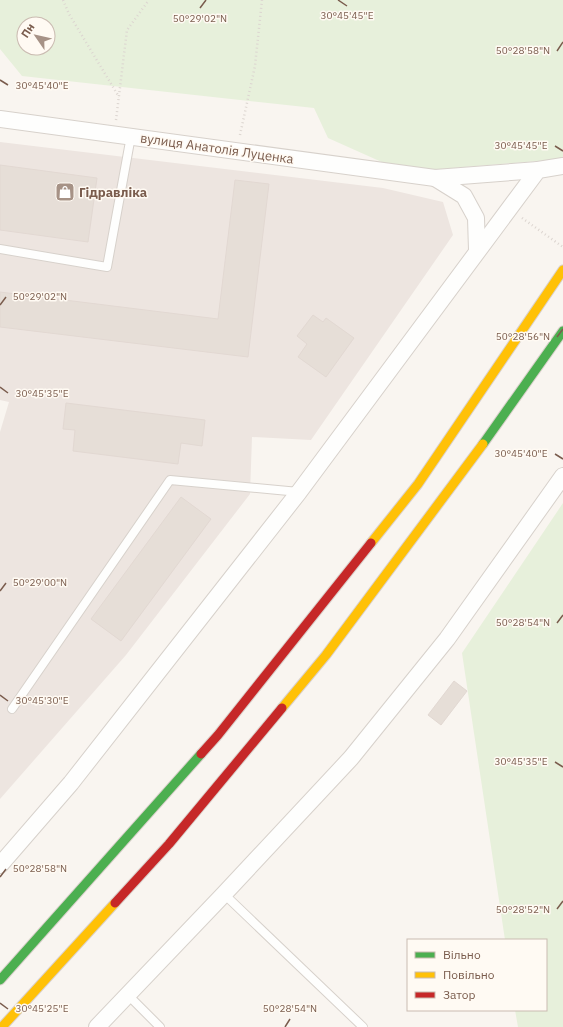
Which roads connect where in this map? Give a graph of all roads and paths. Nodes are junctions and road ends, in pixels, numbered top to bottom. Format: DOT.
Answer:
graph roads {
  1 [pos="63,0"];
  2 [pos="149,0"];
  3 [pos="262,0"];
  4 [pos="119,98"];
  5 [pos="0,119"];
  6 [pos="115,134"];
  7 [pos="131,136"];
  8 [pos="236,151"];
  9 [pos="563,166"];
  10 [pos="538,170"];
  11 [pos="435,178"];
  12 [pos="508,209"];
  13 [pos="563,247"];
  14 [pos="0,249"];
  15 [pos="477,250"];
  16 [pos="563,270"];
  17 [pos="563,331"];
  18 [pos="563,476"];
  19 [pos="299,492"];
  20 [pos="12,709"];
  21 [pos="0,865"];
  22 [pos="224,894"];
  23 [pos="0,980"];
  24 [pos="128,995"];
  25 [pos="2,1027"];
  26 [pos="97,1027"];
  27 [pos="160,1027"];
  28 [pos="363,1027"];
  1 -- 4 [label="path"];
  2 -- 4 [label="path"];
  3 -- 8 [label="path"];
  4 -- 6 [label="path"];
  5 -- 6 [label="street, вулиця Анатолія Луценка"];
  6 -- 7 [label="street, вулиця Анатолія Луценка"];
  7 -- 8 [label="street, вулиця Анатолія Луценка"];
  7 -- 14 [label="lane"];
  8 -- 11 [label="street, вулиця Анатолія Луценка"];
  9 -- 10 [label="street, вулиця Анатолія Луценка"];
  10 -- 11 [label="street, вулиця Анатолія Луценка"];
  10 -- 12 [label="street"];
  11 -- 15 [label="street, вулиця Анатолія Луценка"];
  12 -- 13 [label="path"];
  12 -- 15 [label="street"];
  15 -- 19 [label="street"];
  16 -- 23 [label="highway"];
  17 -- 25 [label="highway"];
  18 -- 22 [label="street"];
  19 -- 20 [label="lane"];
  19 -- 21 [label="street"];
  22 -- 24 [label="street"];
  22 -- 28 [label="lane"];
  24 -- 26 [label="street"];
  24 -- 27 [label="lane"];
}
